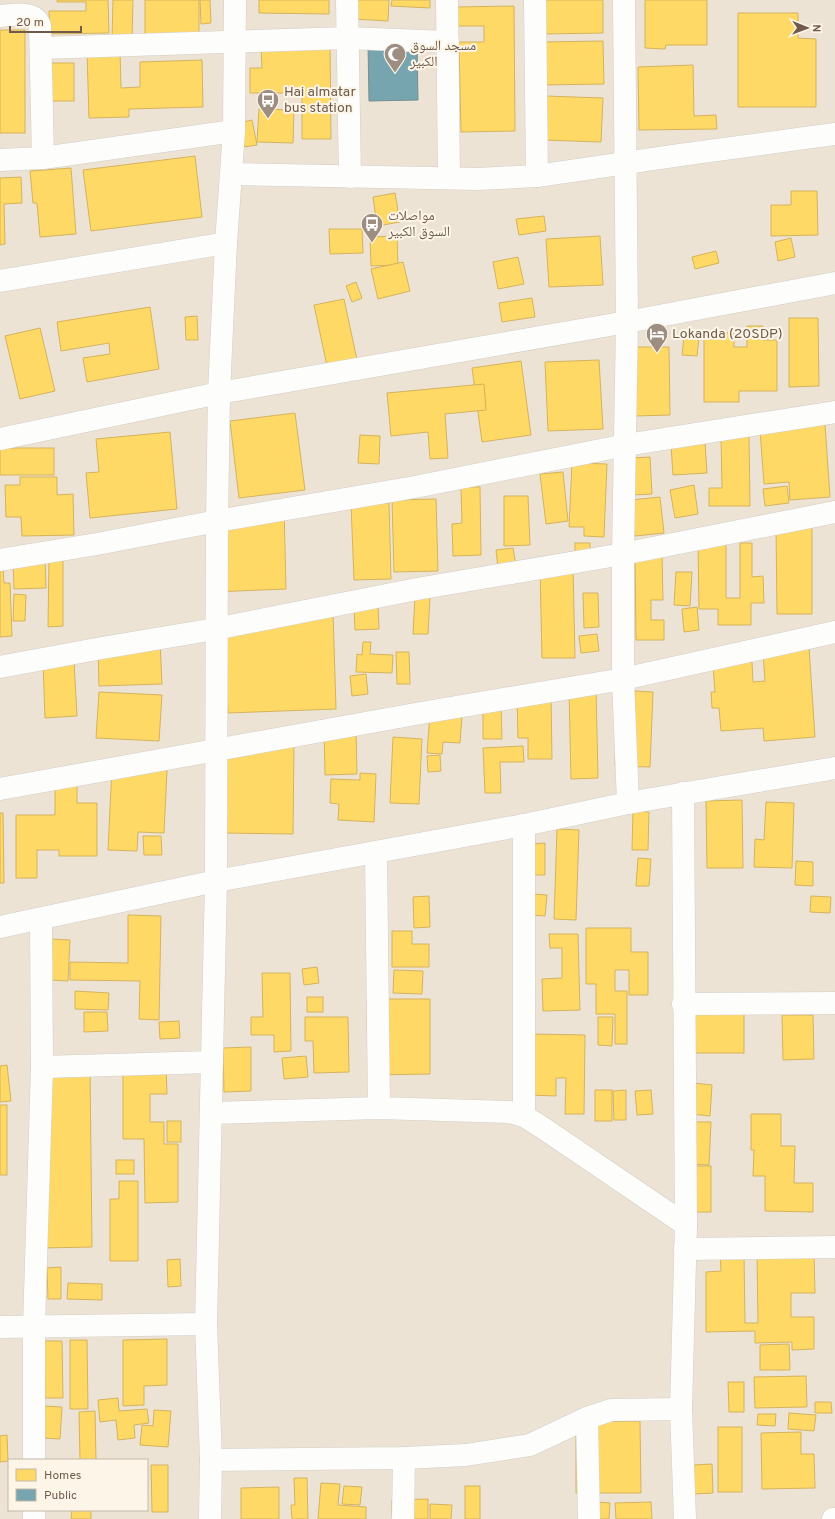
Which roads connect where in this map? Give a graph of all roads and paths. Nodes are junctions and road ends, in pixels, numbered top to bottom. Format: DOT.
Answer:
graph roads {
  1 [pos="235,0"];
  2 [pos="347,0"];
  3 [pos="447,0"];
  4 [pos="535,0"];
  5 [pos="624,0"];
  6 [pos="0,16"];
  7 [pos="347,38"];
  8 [pos="234,40"];
  9 [pos="448,42"];
  10 [pos="41,48"];
  11 [pos="234,131"];
  12 [pos="835,134"];
  13 [pos="42,158"];
  14 [pos="0,160"];
  15 [pos="625,163"];
  16 [pos="233,174"];
  17 [pos="350,176"];
  18 [pos="537,176"];
  19 [pos="449,178"];
  20 [pos="226,243"];
  21 [pos="0,281"];
  22 [pos="835,283"];
  23 [pos="627,322"];
  24 [pos="219,393"];
  25 [pos="835,412"];
  26 [pos="0,439"];
  27 [pos="626,445"];
  28 [pos="835,512"];
  29 [pos="217,521"];
  30 [pos="623,554"];
  31 [pos="0,560"];
  32 [pos="215,629"];
  33 [pos="835,632"];
  34 [pos="0,667"];
  35 [pos="623,679"];
  36 [pos="218,750"];
  37 [pos="835,768"];
  38 [pos="0,789"];
  39 [pos="683,793"];
  40 [pos="628,803"];
  41 [pos="524,825"];
  42 [pos="376,853"];
  43 [pos="216,881"];
  44 [pos="41,920"];
  45 [pos="0,927"];
  46 [pos="835,1003"];
  47 [pos="683,1004"];
  48 [pos="212,1062"];
  49 [pos="42,1067"];
  50 [pos="379,1108"];
  51 [pos="211,1113"];
  52 [pos="524,1116"];
  53 [pos="686,1225"];
  54 [pos="835,1247"];
  55 [pos="685,1250"];
  56 [pos="206,1324"];
  57 [pos="0,1326"];
  58 [pos="34,1326"];
  59 [pos="681,1409"];
  60 [pos="587,1418"];
  61 [pos="404,1458"];
  62 [pos="34,1459"];
  63 [pos="211,1460"];
  64 [pos="210,1519"];
  65 [pos="403,1519"];
  66 [pos="589,1519"];
  67 [pos="685,1519"];
  1 -- 8 [label="street"];
  2 -- 7 [label="street"];
  3 -- 9 [label="street"];
  4 -- 18 [label="street"];
  5 -- 15 [label="street"];
  6 -- 10 [label="street"];
  7 -- 8 [label="street"];
  7 -- 9 [label="street"];
  7 -- 17 [label="street"];
  8 -- 10 [label="street"];
  8 -- 11 [label="street"];
  9 -- 19 [label="street"];
  10 -- 13 [label="street"];
  11 -- 13 [label="street"];
  11 -- 16 [label="street"];
  12 -- 15 [label="street"];
  13 -- 14 [label="street"];
  15 -- 18 [label="street"];
  15 -- 23 [label="street"];
  16 -- 17 [label="street"];
  16 -- 20 [label="street"];
  17 -- 19 [label="street"];
  18 -- 19 [label="street"];
  20 -- 21 [label="street"];
  20 -- 24 [label="street"];
  22 -- 23 [label="street"];
  23 -- 24 [label="street"];
  23 -- 27 [label="street"];
  24 -- 26 [label="street"];
  24 -- 29 [label="street"];
  25 -- 27 [label="street"];
  27 -- 29 [label="street"];
  27 -- 30 [label="street"];
  28 -- 30 [label="street"];
  29 -- 31 [label="street"];
  29 -- 32 [label="street"];
  30 -- 32 [label="street"];
  30 -- 35 [label="street"];
  32 -- 34 [label="street"];
  32 -- 36 [label="street"];
  33 -- 35 [label="street"];
  35 -- 36 [label="street"];
  35 -- 40 [label="street"];
  36 -- 38 [label="street"];
  36 -- 43 [label="street"];
  37 -- 39 [label="street"];
  39 -- 40 [label="street"];
  39 -- 47 [label="street"];
  40 -- 41 [label="street"];
  41 -- 42 [label="street"];
  41 -- 52 [label="street"];
  42 -- 43 [label="street"];
  42 -- 50 [label="street"];
  43 -- 44 [label="street"];
  43 -- 48 [label="street"];
  44 -- 45 [label="street"];
  44 -- 49 [label="street"];
  46 -- 47 [label="street"];
  47 -- 53 [label="street"];
  48 -- 49 [label="street"];
  48 -- 51 [label="street"];
  49 -- 58 [label="street"];
  50 -- 51 [label="street"];
  50 -- 52 [label="street"];
  51 -- 56 [label="street"];
  52 -- 53 [label="street"];
  53 -- 55 [label="street"];
  54 -- 55 [label="street"];
  55 -- 59 [label="street"];
  56 -- 58 [label="street"];
  56 -- 63 [label="street"];
  57 -- 58 [label="street"];
  58 -- 62 [label="street"];
  59 -- 60 [label="street"];
  59 -- 67 [label="street"];
  60 -- 61 [label="street"];
  60 -- 66 [label="street"];
  61 -- 63 [label="street"];
  61 -- 65 [label="street"];
  63 -- 64 [label="street"];
}
